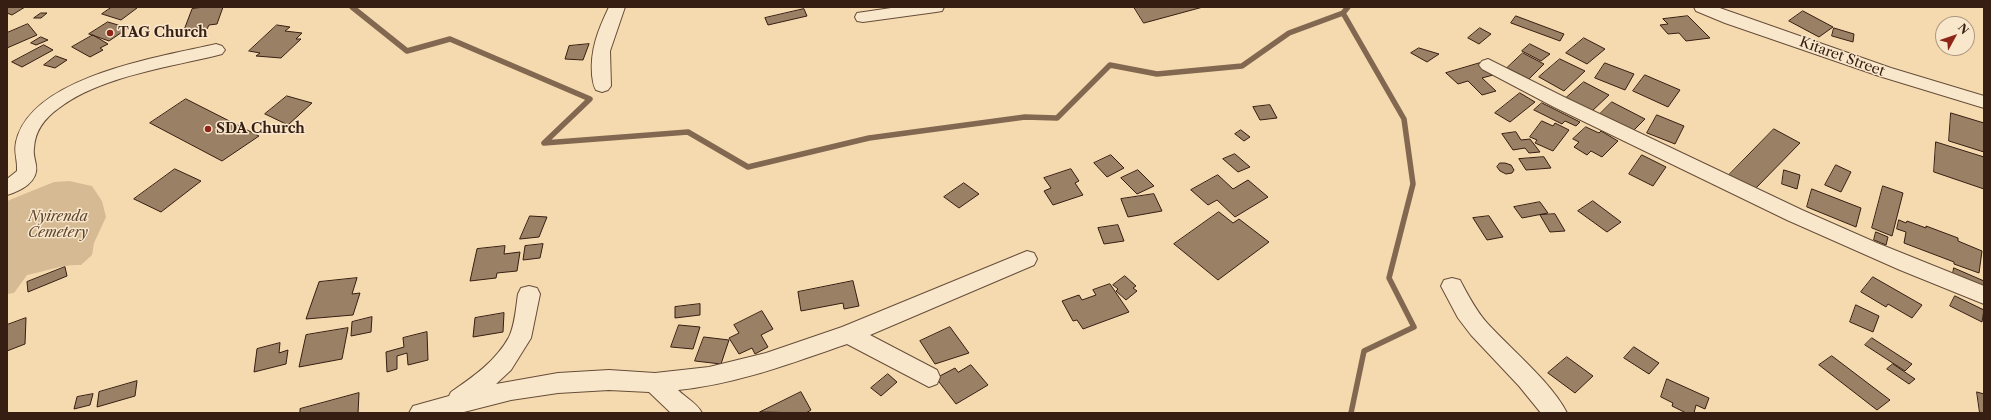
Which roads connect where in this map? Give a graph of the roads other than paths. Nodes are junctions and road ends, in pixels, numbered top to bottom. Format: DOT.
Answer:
graph roads {
  1 [pos="617,7"];
  2 [pos="936,7"];
  3 [pos="1702,7"];
  4 [pos="864,16"];
  5 [pos="216,50"];
  6 [pos="1488,65"];
  7 [pos="602,86"];
  8 [pos="1984,102"];
  9 [pos="7,188"];
  10 [pos="1027,259"];
  11 [pos="1452,286"];
  12 [pos="529,294"];
  13 [pos="1984,295"];
  14 [pos="850,334"];
  15 [pos="929,377"];
  16 [pos="655,383"];
  17 [pos="449,406"];
  18 [pos="421,413"];
  19 [pos="690,413"];
  20 [pos="1556,413"];
  1 -- 7 [label="street"];
  2 -- 4 [label="street"];
  3 -- 8 [label="street, Kitaret Street"];
  5 -- 9 [label="street"];
  6 -- 13 [label="street"];
  10 -- 14 [label="street"];
  11 -- 20 [label="street"];
  12 -- 17 [label="street"];
  14 -- 15 [label="street"];
  14 -- 16 [label="street"];
  16 -- 17 [label="street"];
  16 -- 19 [label="street"];
  17 -- 18 [label="street"];
}
